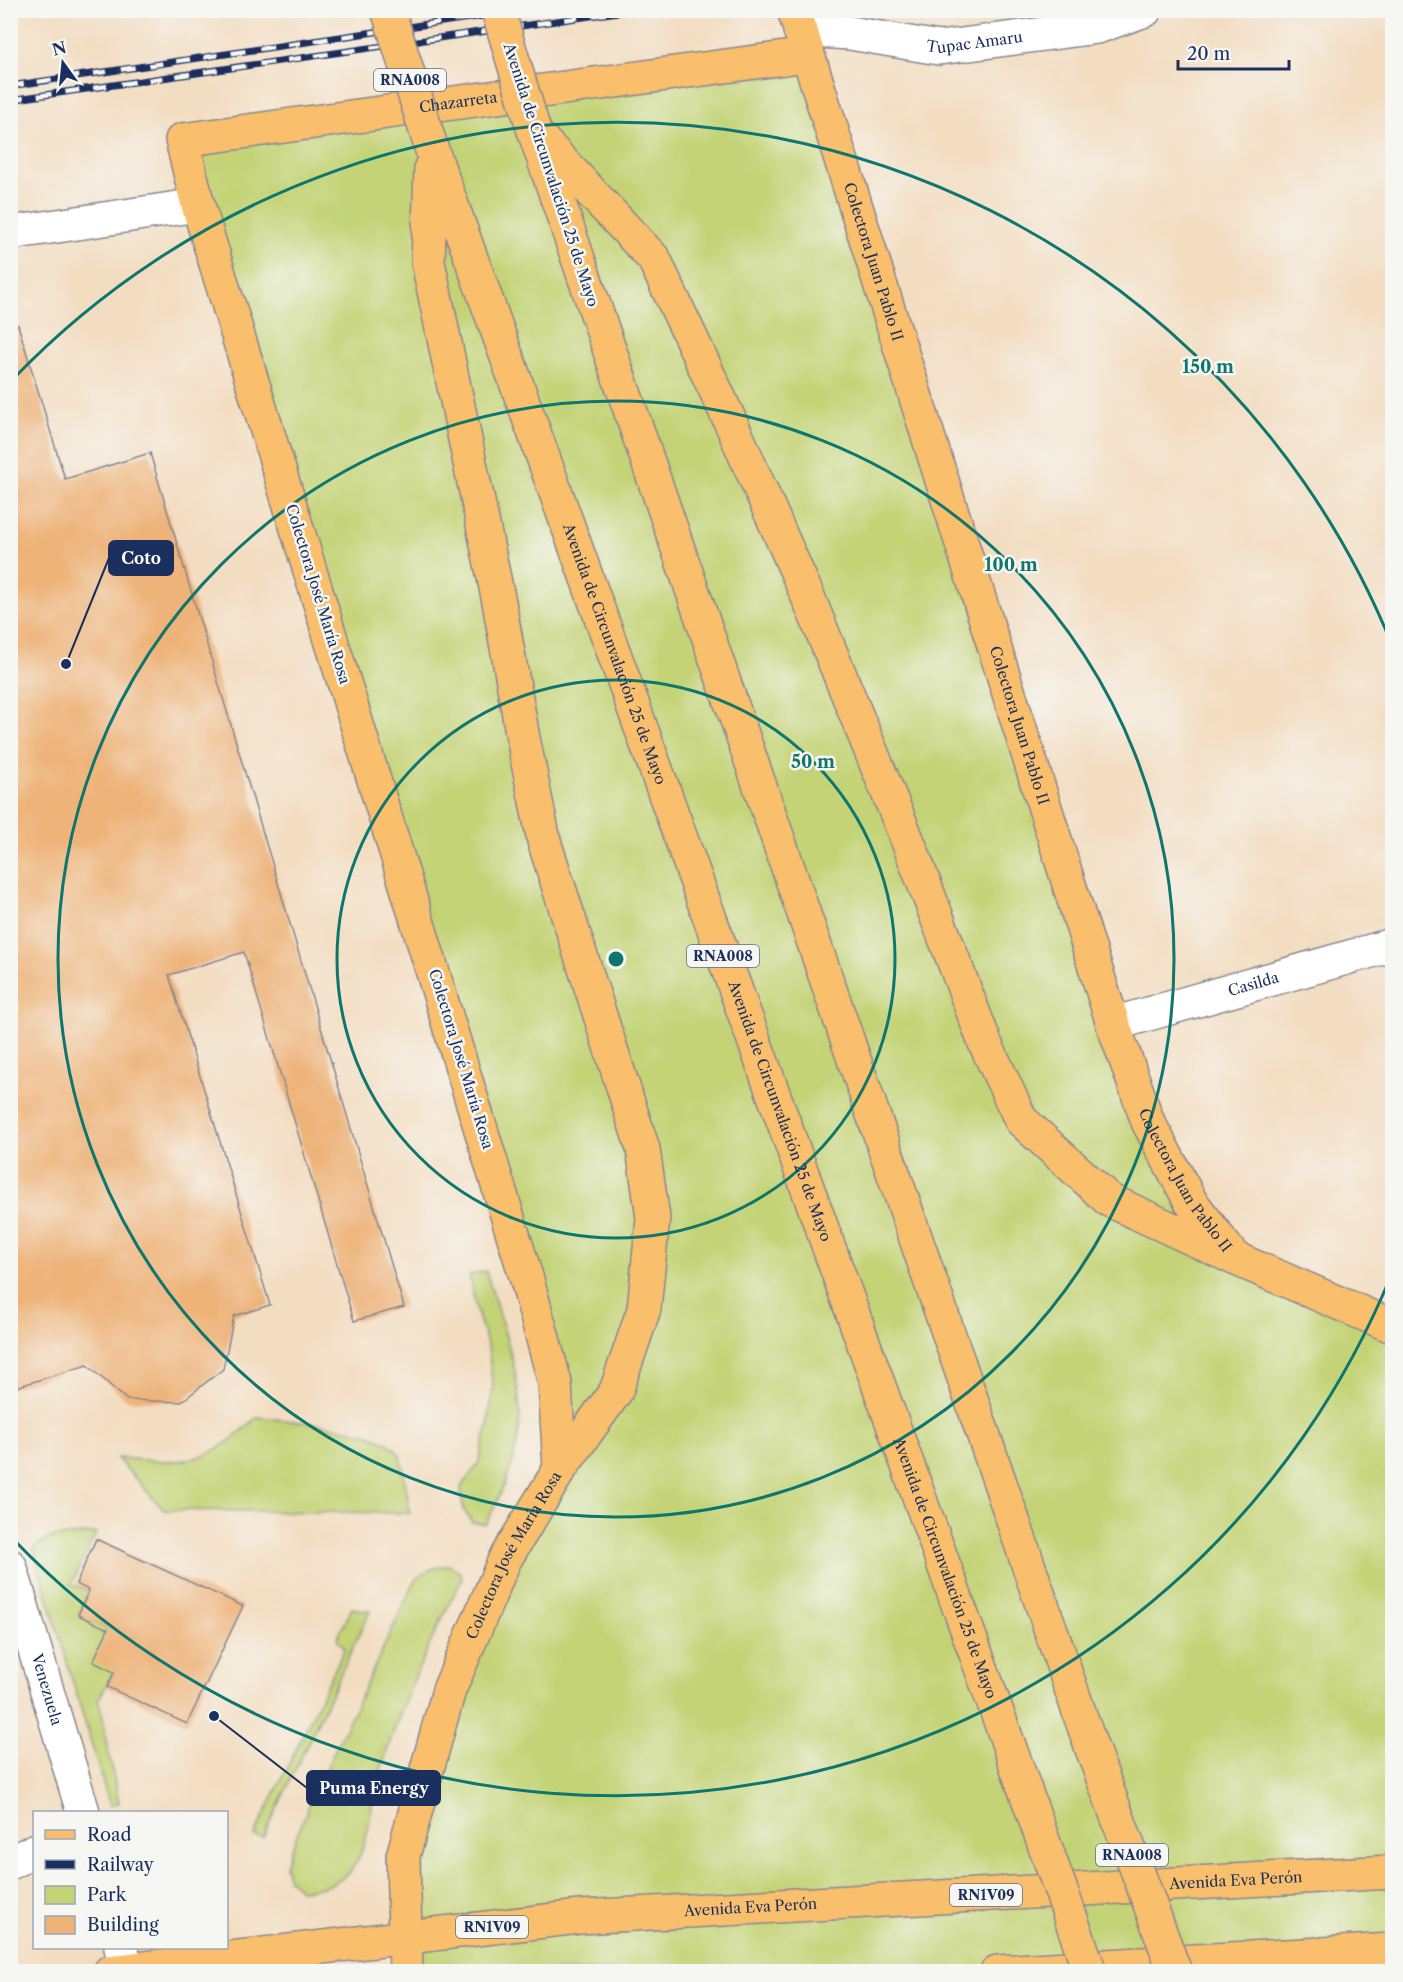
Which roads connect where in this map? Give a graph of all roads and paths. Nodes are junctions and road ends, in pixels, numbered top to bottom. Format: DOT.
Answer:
graph roads {
  1 [pos="388,10"];
  2 [pos="498,10"];
  3 [pos="1145,10"];
  4 [pos="800,32"];
  5 [pos="534,131"];
  6 [pos="182,140"];
  7 [pos="432,150"];
  8 [pos="198,205"];
  9 [pos="10,233"];
  10 [pos="1392,945"];
  11 [pos="1113,1024"];
  12 [pos="1234,1258"];
  13 [pos="1392,1326"];
  14 [pos="560,1469"];
  15 [pos="10,1566"];
  16 [pos="83,1811"];
  17 [pos="33,1852"];
  18 [pos="10,1863"];
  19 [pos="1392,1872"];
  20 [pos="405,1937"];
  21 [pos="1392,1950"];
  22 [pos="119,1963"];
  23 [pos="406,1971"];
  24 [pos="997,1971"];
  25 [pos="1090,1971"];
  26 [pos="1175,1971"];
  1 -- 7 [label="main road, Avenida de Circunvalación 25 de Mayo / RNA008, bridge"];
  2 -- 5 [label="main road, Avenida de Circunvalación 25 de Mayo / RNA008, bridge"];
  3 -- 4 [label="street, Tupac Amaru"];
  4 -- 6 [label="main road, Chazarreta"];
  4 -- 11 [label="main road, Colectora Juan Pablo II"];
  5 -- 12 [label="main road"];
  5 -- 26 [label="main road, Avenida de Circunvalación 25 de Mayo / RNA008, bridge"];
  6 -- 8 [label="main road, Colectora José María Rosa"];
  7 -- 14 [label="main road"];
  7 -- 25 [label="main road, Avenida de Circunvalación 25 de Mayo / RNA008, bridge"];
  8 -- 9 [label="street"];
  8 -- 14 [label="main road, Colectora José María Rosa"];
  10 -- 11 [label="street, Casilda"];
  11 -- 12 [label="main road, Colectora Juan Pablo II"];
  12 -- 13 [label="main road, Colectora Juan Pablo II"];
  14 -- 20 [label="main road, Colectora José María Rosa"];
  15 -- 16 [label="street, Venezuela"];
  17 -- 18 [label="street"];
  19 -- 20 [label="main road, Avenida Eva Perón / RN1V09"];
  20 -- 22 [label="main road, Avenida Eva Perón / RN1V09"];
  20 -- 23 [label="main road, Colectora José María Rosa"];
  21 -- 24 [label="main road"];
}
